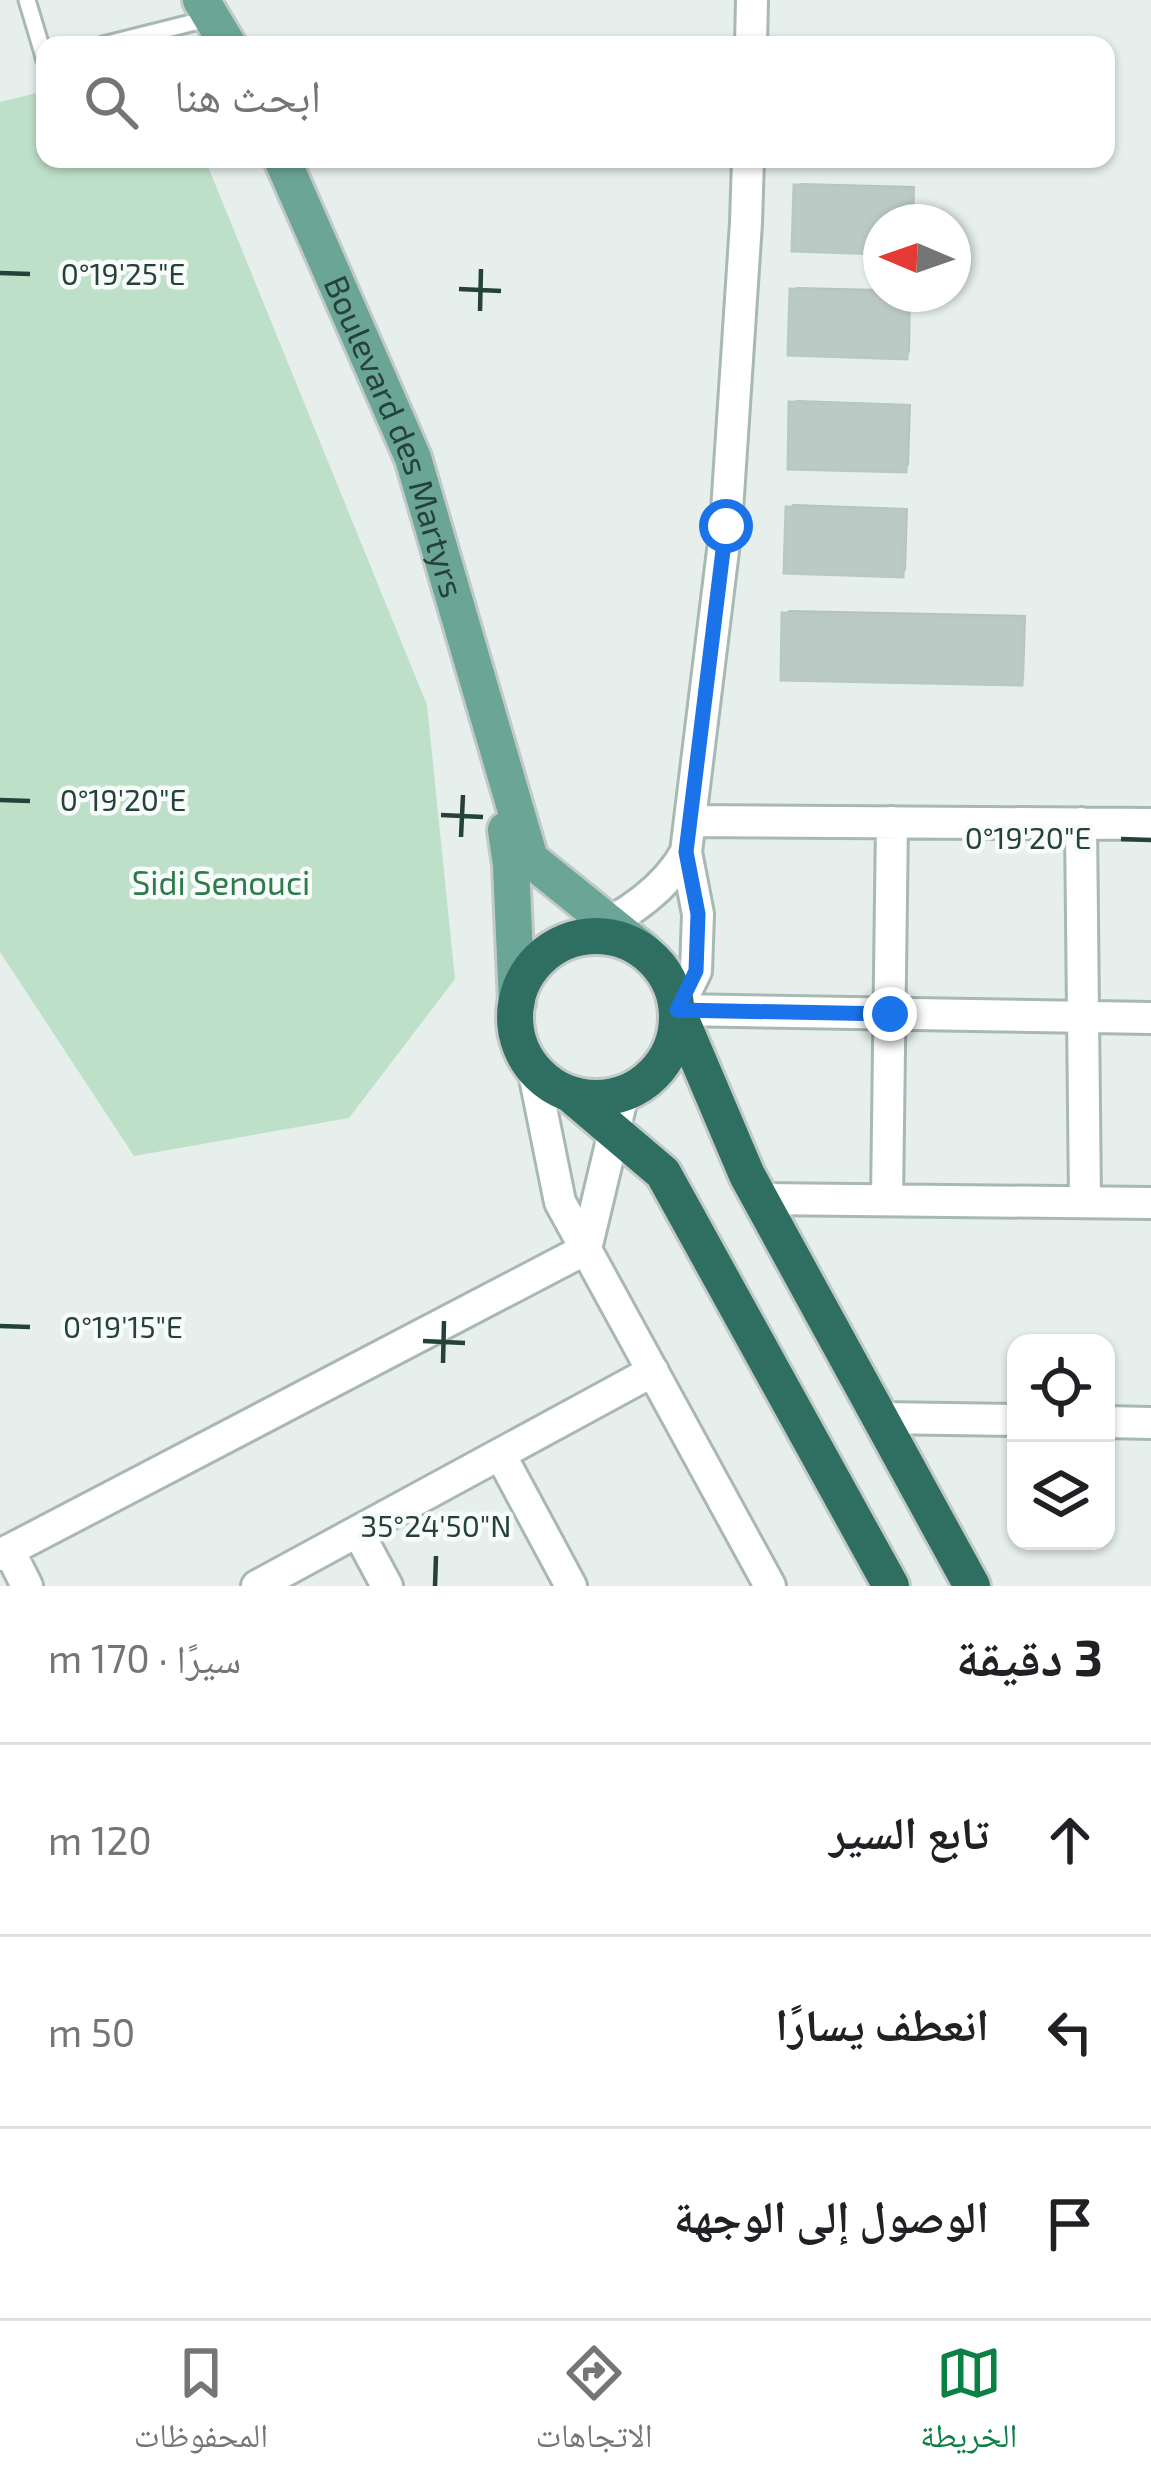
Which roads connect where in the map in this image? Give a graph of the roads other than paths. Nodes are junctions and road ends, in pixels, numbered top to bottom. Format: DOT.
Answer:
graph roads {
  1 [pos="27,0"];
  2 [pos="752,0"];
  3 [pos="213,21"];
  4 [pos="38,36"];
  5 [pos="144,36"];
  6 [pos="751,36"];
  7 [pos="286,168"];
  8 [pos="748,168"];
  9 [pos="489,719"];
  10 [pos="892,822"];
  11 [pos="1081,823"];
  12 [pos="1151,824"];
  13 [pos="688,837"];
  14 [pos="594,931"];
  15 [pos="517,1002"];
  16 [pos="677,1010"];
  17 [pos="890,1014"];
  18 [pos="1082,1017"];
  19 [pos="1151,1018"];
  20 [pos="533,1068"];
  21 [pos="570,1094"];
  22 [pos="622,1094"];
  23 [pos="615,1132"];
  24 [pos="606,1169"];
  25 [pos="663,1173"];
  26 [pos="760,1199"];
  27 [pos="886,1201"];
  28 [pos="1085,1202"];
  29 [pos="1151,1203"];
  30 [pos="586,1249"];
  31 [pos="653,1371"];
  32 [pos="880,1418"];
  33 [pos="1007,1420"];
  34 [pos="1115,1422"];
  35 [pos="1151,1423"];
  36 [pos="500,1454"];
  37 [pos="358,1532"];
  38 [pos="4,1553"];
  39 [pos="27,1586"];
  40 [pos="257,1586"];
  41 [pos="387,1586"];
  42 [pos="571,1586"];
  43 [pos="770,1586"];
  44 [pos="891,1586"];
  45 [pos="973,1586"];
  1 -- 4 [label="lane"];
  2 -- 6 [label="street"];
  3 -- 5 [label="lane"];
  7 -- 9 [label="main road, Boulevard des Martyrs"];
  8 -- 13 [label="street"];
  9 -- 14 [label="main road"];
  9 -- 15 [label="main road"];
  10 -- 11 [label="street"];
  10 -- 13 [label="street"];
  10 -- 17 [label="street"];
  11 -- 12 [label="street"];
  11 -- 18 [label="street"];
  13 -- 14 [label="street"];
  13 -- 16 [label="street"];
  14 -- 15 [label="highway"];
  14 -- 16 [label="highway"];
  15 -- 20 [label="highway"];
  16 -- 17 [label="street"];
  16 -- 22 [label="highway"];
  16 -- 26 [label="highway"];
  17 -- 18 [label="street"];
  17 -- 27 [label="street"];
  18 -- 19 [label="street"];
  18 -- 28 [label="street"];
  20 -- 21 [label="highway"];
  20 -- 30 [label="street"];
  21 -- 22 [label="highway"];
  21 -- 23 [label="highway"];
  22 -- 23 [label="street"];
  23 -- 24 [label="street"];
  23 -- 25 [label="highway"];
  24 -- 25 [label="street"];
  24 -- 30 [label="street"];
  25 -- 44 [label="highway"];
  26 -- 27 [label="street"];
  26 -- 32 [label="highway"];
  27 -- 28 [label="street"];
  28 -- 29 [label="street"];
  30 -- 31 [label="street"];
  30 -- 38 [label="street"];
  31 -- 36 [label="street"];
  31 -- 43 [label="street"];
  32 -- 33 [label="street"];
  32 -- 45 [label="highway"];
  34 -- 35 [label="street"];
  36 -- 37 [label="street"];
  36 -- 42 [label="street"];
  37 -- 40 [label="street"];
  37 -- 41 [label="street"];
  38 -- 39 [label="street"];
}
